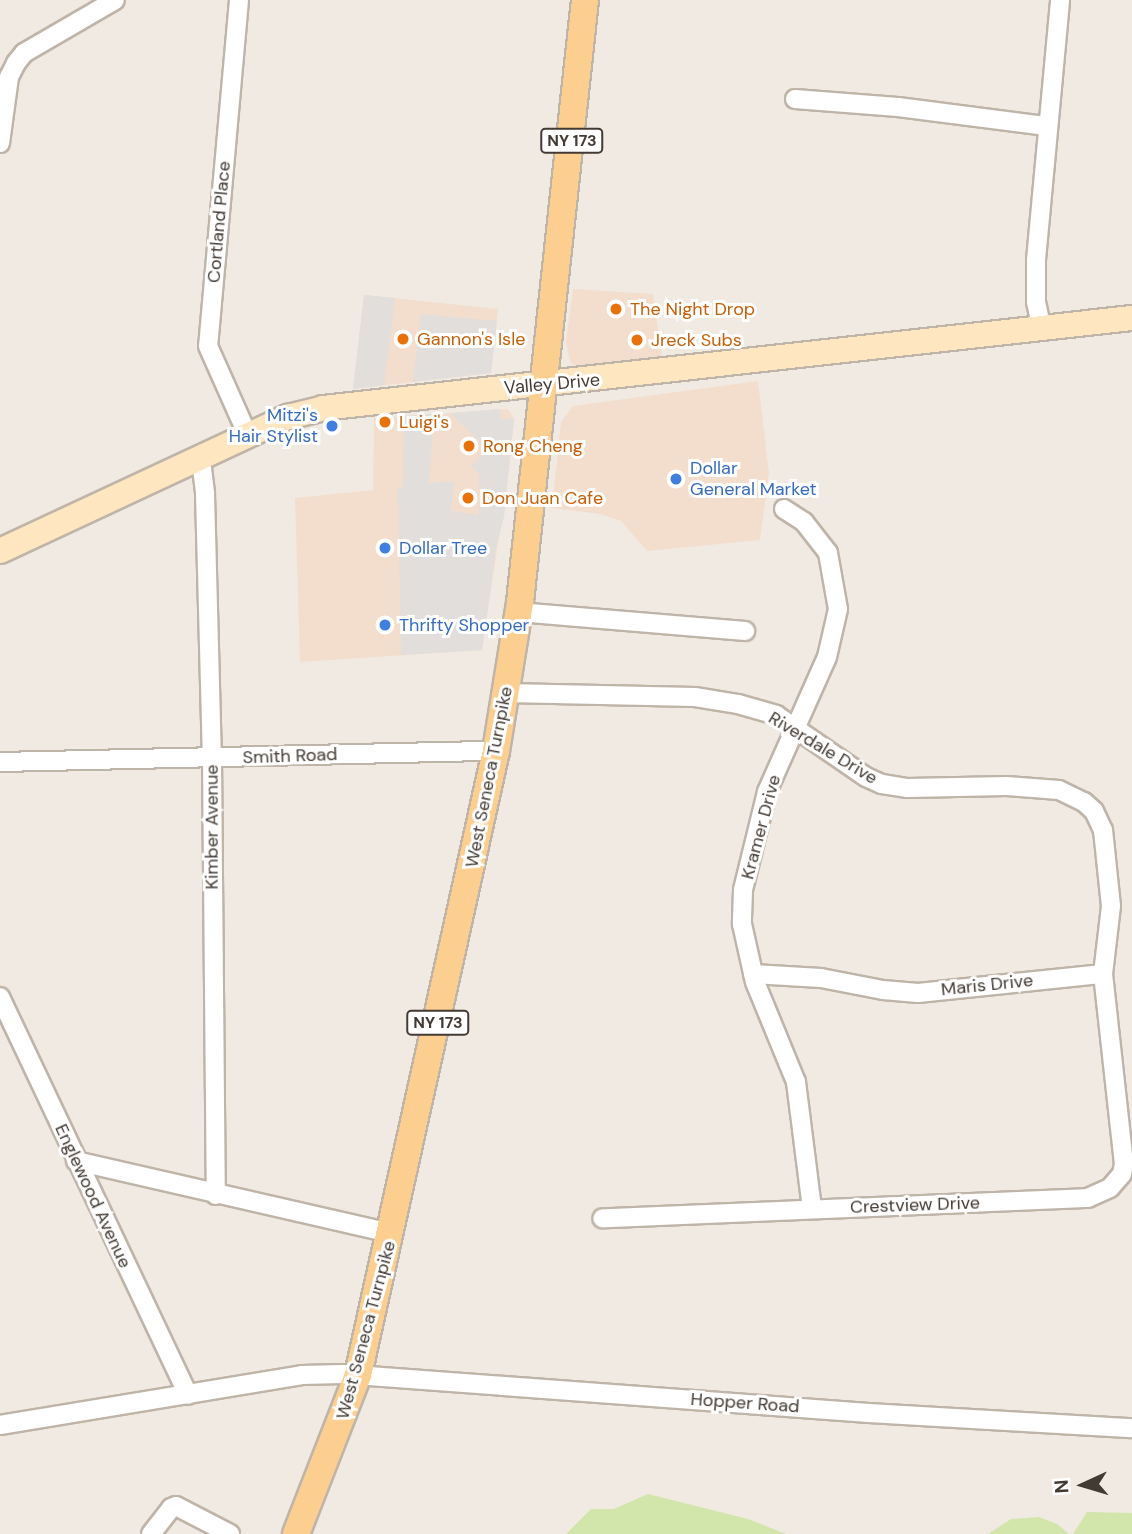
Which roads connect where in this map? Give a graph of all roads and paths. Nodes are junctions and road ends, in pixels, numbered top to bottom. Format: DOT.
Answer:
graph roads {
  1 [pos="115,0"];
  2 [pos="239,0"];
  3 [pos="585,0"];
  4 [pos="1060,0"];
  5 [pos="795,99"];
  6 [pos="1047,126"];
  7 [pos="0,143"];
  8 [pos="1132,318"];
  9 [pos="1042,330"];
  10 [pos="545,385"];
  11 [pos="248,436"];
  12 [pos="201,460"];
  13 [pos="784,509"];
  14 [pos="0,551"];
  15 [pos="518,612"];
  16 [pos="745,631"];
  17 [pos="506,693"];
  18 [pos="795,727"];
  19 [pos="496,751"];
  20 [pos="212,759"];
  21 [pos="0,762"];
  22 [pos="753,974"];
  23 [pos="1103,974"];
  24 [pos="0,997"];
  25 [pos="1125,1092"];
  26 [pos="76,1161"];
  27 [pos="216,1195"];
  28 [pos="812,1208"];
  29 [pos="602,1218"];
  30 [pos="391,1233"];
  31 [pos="358,1375"];
  32 [pos="188,1395"];
  33 [pos="0,1425"];
  34 [pos="1132,1428"];
  35 [pos="151,1534"];
  36 [pos="230,1534"];
  37 [pos="296,1534"];
  1 -- 7 [label="street"];
  2 -- 11 [label="street, Cortland Place"];
  3 -- 10 [label="main road, West Seneca Turnpike / NY 173"];
  4 -- 6 [label="street"];
  5 -- 6 [label="street"];
  6 -- 9 [label="street"];
  8 -- 9 [label="main road, Valley Drive"];
  9 -- 10 [label="main road, Valley Drive"];
  10 -- 11 [label="main road, Valley Drive"];
  10 -- 15 [label="main road, West Seneca Turnpike / NY 173"];
  11 -- 12 [label="main road, Valley Drive"];
  12 -- 14 [label="main road, Valley Drive"];
  12 -- 20 [label="street, Kimber Avenue"];
  13 -- 18 [label="street, Kramer Drive"];
  15 -- 16 [label="street"];
  15 -- 17 [label="main road, West Seneca Turnpike / NY 173"];
  17 -- 18 [label="street, Riverdale Drive"];
  17 -- 19 [label="main road, West Seneca Turnpike / NY 173"];
  18 -- 22 [label="street, Kramer Drive"];
  18 -- 23 [label="street, Riverdale Drive"];
  19 -- 20 [label="street, Smith Road"];
  19 -- 30 [label="main road, West Seneca Turnpike / NY 173"];
  20 -- 21 [label="street, Smith Road"];
  20 -- 27 [label="street, Kimber Avenue"];
  22 -- 23 [label="street, Maris Drive"];
  22 -- 28 [label="street, Kramer Drive"];
  23 -- 25 [label="street"];
  24 -- 26 [label="street, Englewood Avenue"];
  25 -- 28 [label="street, Crestview Drive"];
  26 -- 27 [label="street"];
  26 -- 32 [label="street, Englewood Avenue"];
  27 -- 30 [label="street"];
  28 -- 29 [label="street, Crestview Drive"];
  30 -- 31 [label="main road, West Seneca Turnpike / NY 173"];
  31 -- 32 [label="street, Hopper Road"];
  31 -- 34 [label="street, Hopper Road"];
  31 -- 37 [label="main road, West Seneca Turnpike / NY 173"];
  32 -- 33 [label="street, Hopper Road"];
  35 -- 36 [label="street"];
}
